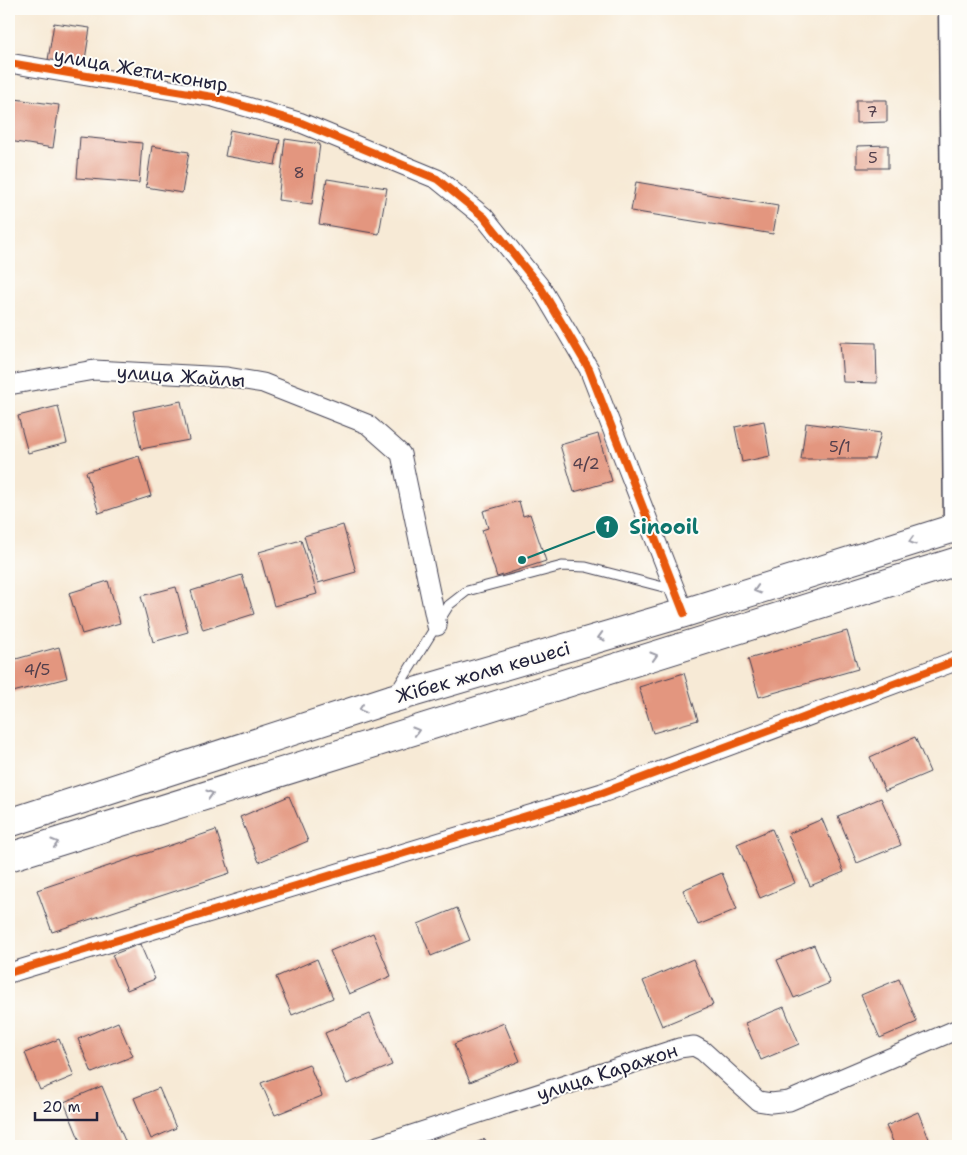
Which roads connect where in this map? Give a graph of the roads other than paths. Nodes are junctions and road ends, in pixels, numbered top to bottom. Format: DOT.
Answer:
graph roads {
  1 [pos="952,9"];
  2 [pos="9,63"];
  3 [pos="9,385"];
  4 [pos="958,529"];
  5 [pos="958,561"];
  6 [pos="680,601"];
  7 [pos="436,626"];
  8 [pos="958,660"];
  9 [pos="391,699"];
  10 [pos="9,823"];
  11 [pos="9,857"];
  12 [pos="9,973"];
  13 [pos="958,1029"];
  14 [pos="378,1146"];
  1 -- 4 [label="main road"];
  2 -- 6 [label="street, улица Жети-коныр"];
  3 -- 7 [label="street, улица Жайлы"];
  4 -- 6 [label="main road, Жібек жолы көшесі, one-way"];
  11 -- 5 [label="main road, Жібек жолы көшесі, one-way"];
  6 -- 7 [label="lane"];
  6 -- 9 [label="main road, Жібек жолы көшесі, one-way"];
  7 -- 9 [label="lane"];
  8 -- 12 [label="street"];
  9 -- 10 [label="main road, Жібек жолы көшесі, one-way"];
  13 -- 14 [label="street, улица Каражон"];
}
